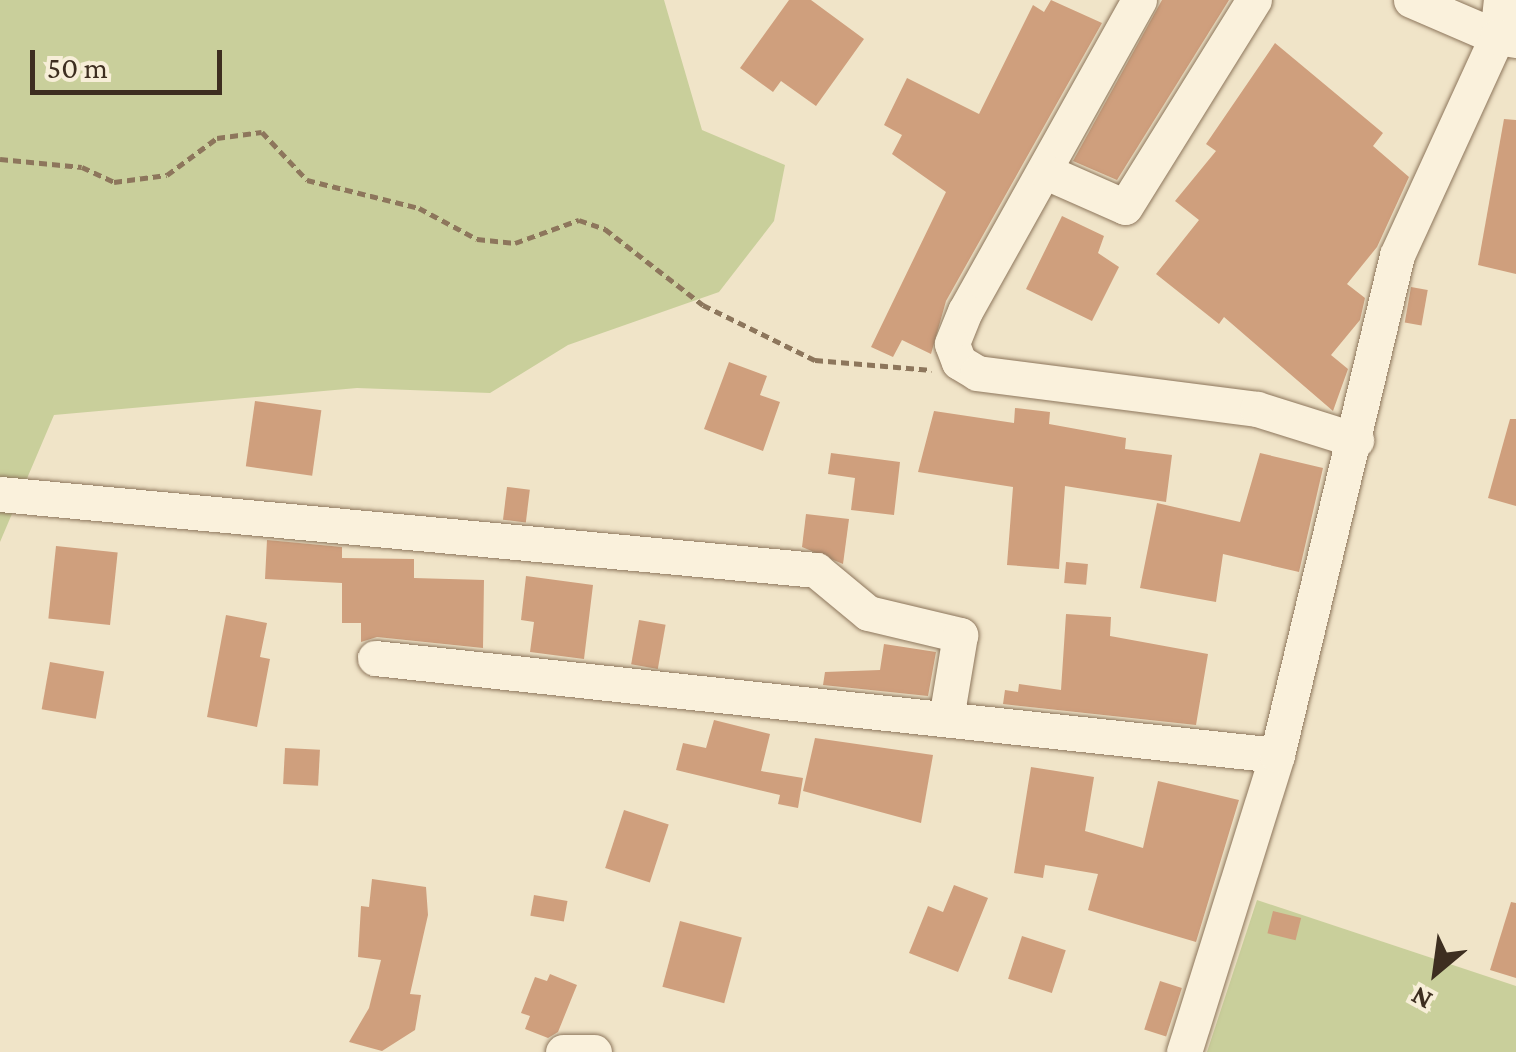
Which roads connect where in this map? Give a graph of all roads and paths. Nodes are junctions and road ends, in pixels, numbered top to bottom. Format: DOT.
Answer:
graph roads {
  1 [pos="1139,0"];
  2 [pos="1254,0"];
  3 [pos="1412,0"];
  4 [pos="1501,0"];
  5 [pos="1507,38"];
  6 [pos="0,159"];
  7 [pos="1046,172"];
  8 [pos="959,362"];
  9 [pos="1356,440"];
  10 [pos="0,494"];
  11 [pos="374,658"];
  12 [pos="946,719"];
  13 [pos="1277,756"];
  14 [pos="563,1052"];
  15 [pos="594,1052"];
  16 [pos="1184,1052"];
  1 -- 7 [label="street"];
  2 -- 7 [label="street"];
  3 -- 5 [label="street"];
  4 -- 5 [label="street"];
  5 -- 9 [label="street"];
  6 -- 8 [label="path"];
  7 -- 8 [label="street"];
  8 -- 9 [label="street"];
  9 -- 13 [label="street"];
  10 -- 12 [label="street"];
  11 -- 12 [label="street"];
  12 -- 13 [label="street"];
  13 -- 16 [label="street"];
  14 -- 15 [label="street"];
}
